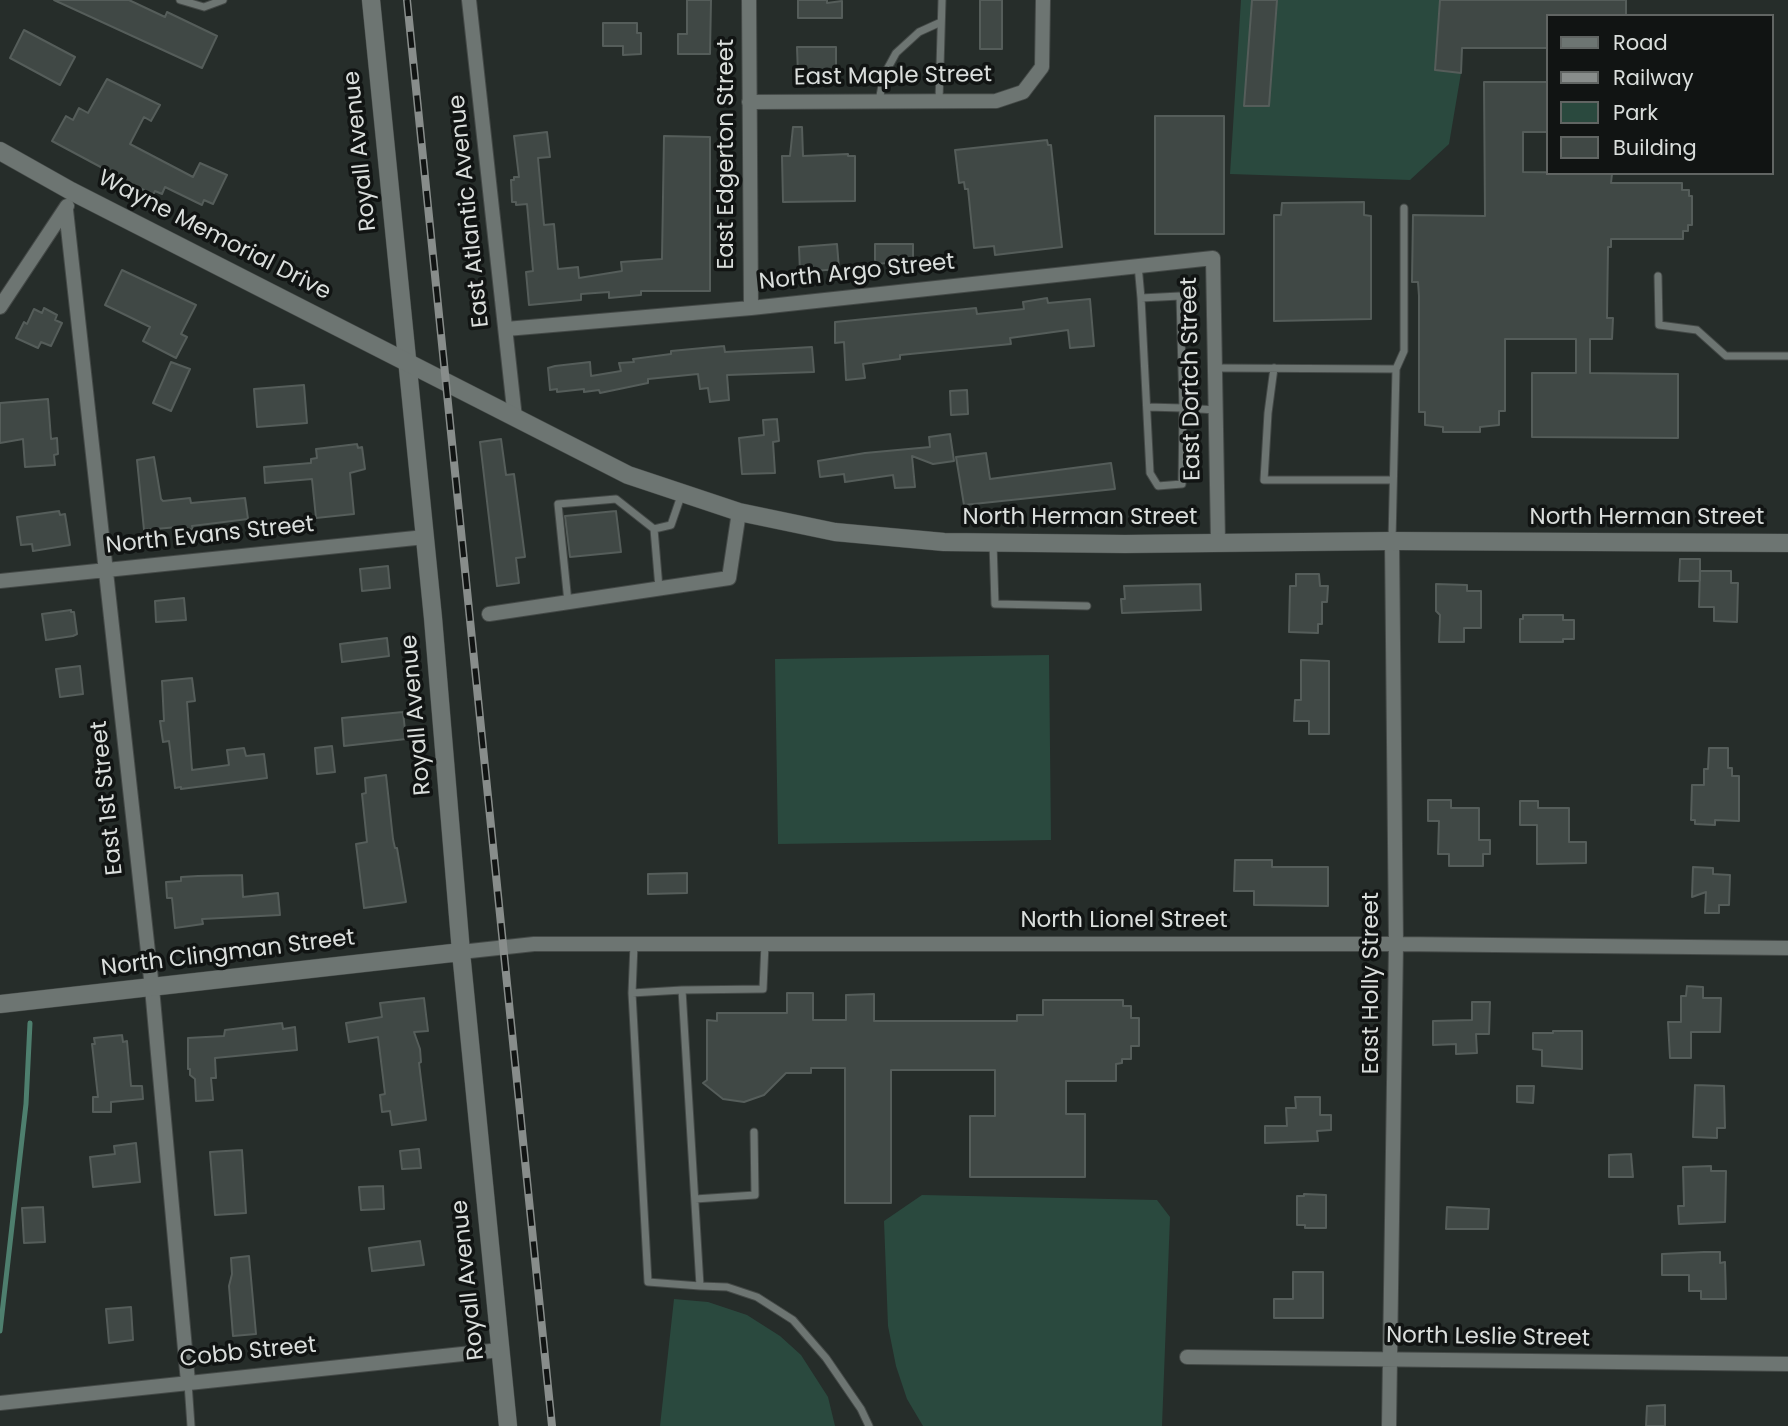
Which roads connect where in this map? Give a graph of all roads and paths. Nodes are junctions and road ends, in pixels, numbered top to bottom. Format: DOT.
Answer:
graph roads {
  1 [pos="180,0"];
  2 [pos="223,0"];
  3 [pos="371,0"];
  4 [pos="469,0"];
  5 [pos="749,0"];
  6 [pos="942,0"];
  7 [pos="1042,0"];
  8 [pos="941,22"];
  9 [pos="939,101"];
  10 [pos="749,102"];
  11 [pos="879,102"];
  12 [pos="0,151"];
  13 [pos="71,191"];
  14 [pos="1404,208"];
  15 [pos="66,210"];
  16 [pos="1213,258"];
  17 [pos="1138,265"];
  18 [pos="1658,276"];
  19 [pos="1141,298"];
  20 [pos="0,306"];
  21 [pos="751,307"];
  22 [pos="506,330"];
  23 [pos="1788,356"];
  24 [pos="407,362"];
  25 [pos="1215,368"];
  26 [pos="1274,368"];
  27 [pos="1396,369"];
  28 [pos="1147,407"];
  29 [pos="1182,408"];
  30 [pos="1216,410"];
  31 [pos="514,418"];
  32 [pos="1393,480"];
  33 [pos="681,492"];
  34 [pos="739,512"];
  35 [pos="654,529"];
  36 [pos="425,537"];
  37 [pos="1392,541"];
  38 [pos="1218,542"];
  39 [pos="993,543"];
  40 [pos="1788,543"];
  41 [pos="105,570"];
  42 [pos="0,581"];
  43 [pos="659,588"];
  44 [pos="568,601"];
  45 [pos="1087,606"];
  46 [pos="489,614"];
  47 [pos="634,944"];
  48 [pos="765,944"];
  49 [pos="1396,944"];
  50 [pos="1788,948"];
  51 [pos="461,952"];
  52 [pos="152,988"];
  53 [pos="682,990"];
  54 [pos="632,993"];
  55 [pos="0,1004"];
  56 [pos="754,1132"];
  57 [pos="695,1199"];
  58 [pos="700,1286"];
  59 [pos="500,1350"];
  60 [pos="1187,1357"];
  61 [pos="1390,1360"];
  62 [pos="1788,1364"];
  63 [pos="188,1382"];
  64 [pos="0,1403"];
  65 [pos="191,1426"];
  66 [pos="508,1426"];
  67 [pos="869,1426"];
  68 [pos="1389,1426"];
  1 -- 2 [label="lane"];
  3 -- 24 [label="street, Royall Avenue"];
  4 -- 22 [label="street, East Atlantic Avenue"];
  5 -- 10 [label="street, East Edgerton Street"];
  6 -- 8 [label="lane"];
  7 -- 9 [label="street, East Maple Street"];
  8 -- 9 [label="lane"];
  8 -- 11 [label="lane"];
  9 -- 11 [label="street, East Maple Street"];
  10 -- 11 [label="street, East Maple Street"];
  10 -- 21 [label="street, East Edgerton Street"];
  12 -- 13 [label="street, Wayne Memorial Drive"];
  13 -- 15 [label="street"];
  13 -- 24 [label="street, Wayne Memorial Drive"];
  14 -- 27 [label="lane"];
  15 -- 20 [label="street"];
  15 -- 41 [label="street, East 1st Street"];
  16 -- 17 [label="street, North Argo Street"];
  16 -- 25 [label="street, East Dortch Street"];
  17 -- 19 [label="lane"];
  17 -- 21 [label="street, North Argo Street"];
  18 -- 23 [label="lane"];
  19 -- 28 [label="lane"];
  19 -- 29 [label="lane"];
  21 -- 22 [label="street, North Argo Street"];
  22 -- 31 [label="street, East Atlantic Avenue"];
  24 -- 31 [label="street, North Herman Street"];
  24 -- 36 [label="street, Royall Avenue"];
  25 -- 26 [label="lane"];
  25 -- 30 [label="street, East Dortch Street"];
  26 -- 27 [label="lane"];
  26 -- 32 [label="lane"];
  27 -- 32 [label="lane"];
  28 -- 29 [label="lane"];
  28 -- 29 [label="lane"];
  29 -- 30 [label="lane"];
  30 -- 38 [label="street, East Dortch Street"];
  31 -- 33 [label="street, North Herman Street"];
  32 -- 37 [label="lane"];
  33 -- 34 [label="street, North Herman Street"];
  33 -- 35 [label="lane"];
  34 -- 39 [label="street, North Herman Street"];
  34 -- 43 [label="street"];
  35 -- 43 [label="lane"];
  35 -- 44 [label="lane"];
  36 -- 41 [label="street, North Evans Street"];
  36 -- 51 [label="street, Royall Avenue"];
  37 -- 38 [label="street, North Herman Street"];
  37 -- 40 [label="street, North Herman Street"];
  37 -- 49 [label="street, East Holly Street"];
  38 -- 39 [label="street, North Herman Street"];
  39 -- 45 [label="lane"];
  41 -- 42 [label="street, North Evans Street"];
  41 -- 52 [label="street, East 1st Street"];
  43 -- 44 [label="street"];
  44 -- 46 [label="street"];
  47 -- 48 [label="street, North Lionel Street"];
  47 -- 51 [label="street, North Lionel Street"];
  47 -- 54 [label="lane"];
  48 -- 49 [label="street, North Lionel Street"];
  48 -- 53 [label="lane"];
  49 -- 50 [label="street, North Lionel Street"];
  49 -- 61 [label="street, East Holly Street"];
  51 -- 52 [label="street, North Clingman Street"];
  51 -- 59 [label="street, Royall Avenue"];
  52 -- 55 [label="street, North Clingman Street"];
  52 -- 63 [label="street, East 1st Street"];
  53 -- 54 [label="lane"];
  53 -- 57 [label="lane"];
  54 -- 58 [label="lane"];
  56 -- 57 [label="lane"];
  57 -- 58 [label="lane"];
  58 -- 67 [label="lane"];
  59 -- 63 [label="street, Cobb Street"];
  59 -- 66 [label="street, Royall Avenue"];
  60 -- 61 [label="street, North Leslie Street"];
  61 -- 62 [label="street, North Leslie Street"];
  61 -- 68 [label="street, East Holly Street"];
  63 -- 64 [label="street, Cobb Street"];
  63 -- 65 [label="lane"];
}
